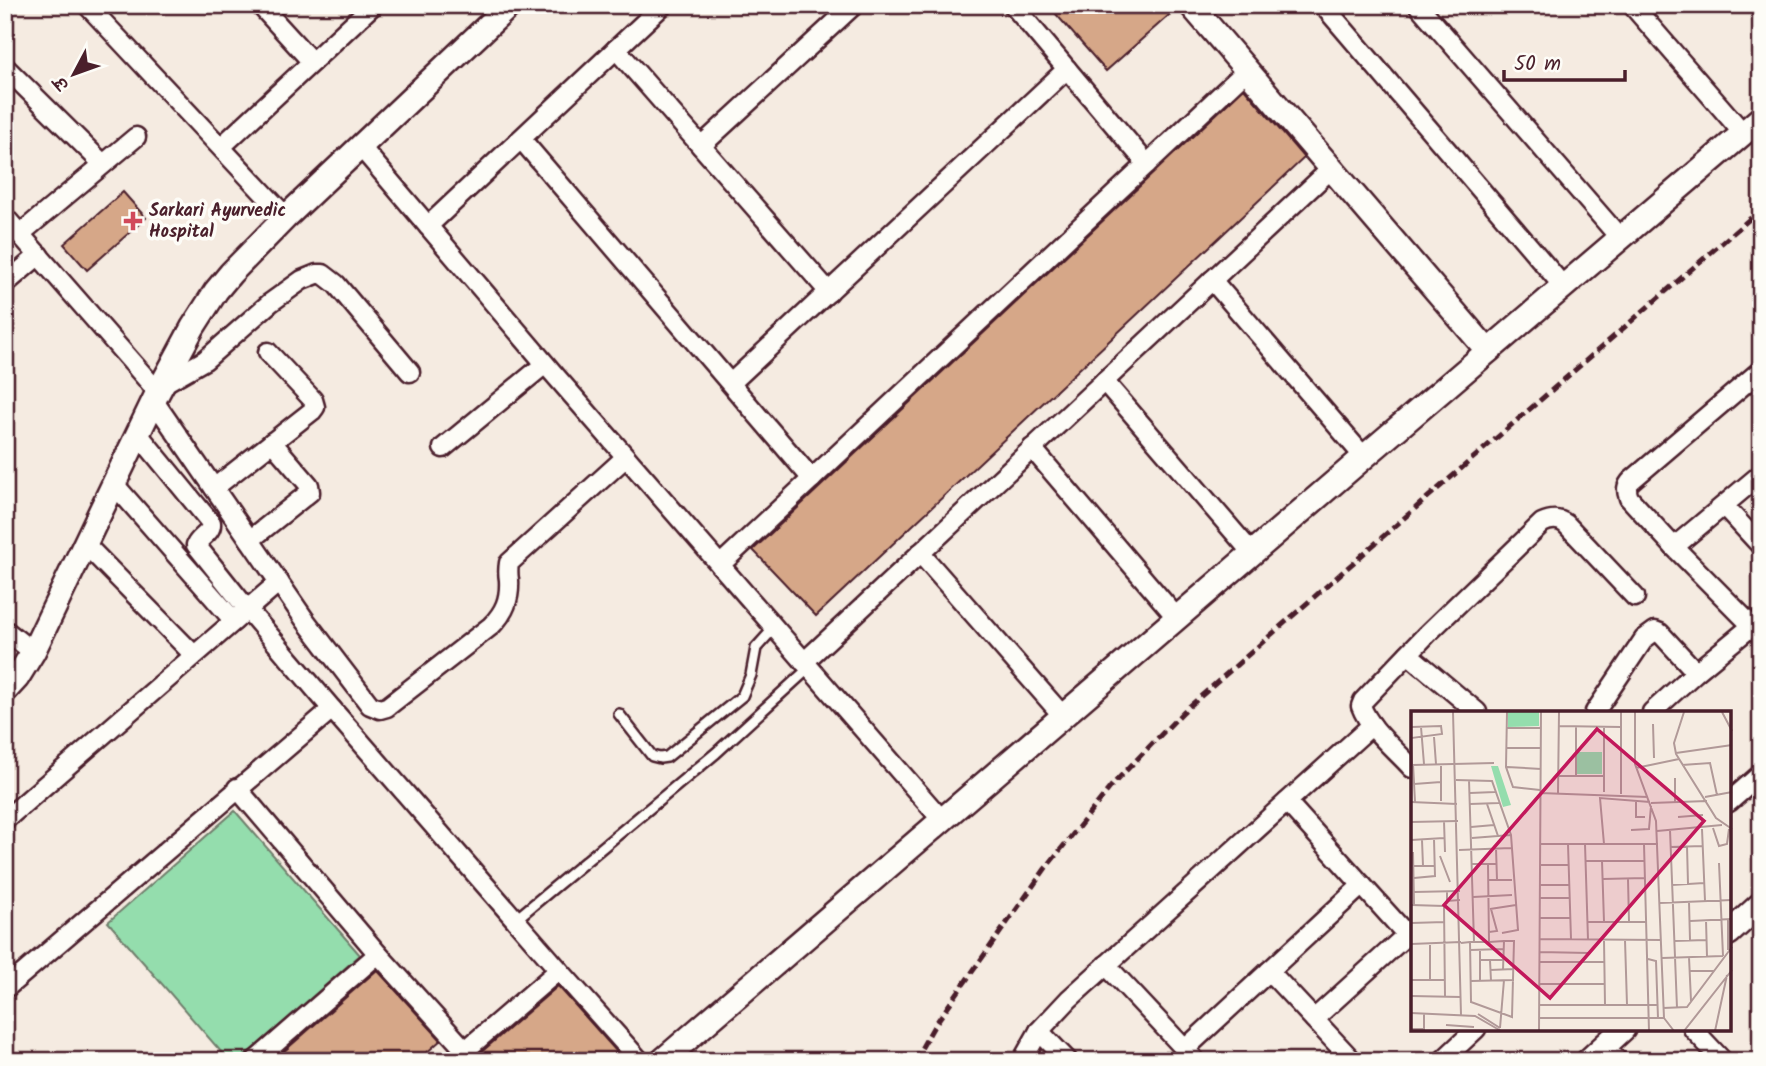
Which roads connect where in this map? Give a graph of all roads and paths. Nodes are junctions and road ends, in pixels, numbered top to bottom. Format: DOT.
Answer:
graph roads {
  1 [pos="88,5"];
  2 [pos="260,5"];
  3 [pos="373,5"];
  4 [pos="510,5"];
  5 [pos="663,5"];
  6 [pos="854,5"];
  7 [pos="1013,5"];
  8 [pos="1191,5"];
  9 [pos="1323,5"];
  10 [pos="1418,5"];
  11 [pos="1632,5"];
  12 [pos="616,49"];
  13 [pos="312,62"];
  14 [pos="5,67"];
  15 [pos="1067,69"];
  16 [pos="1247,70"];
  17 [pos="1761,118"];
  18 [pos="1743,133"];
  19 [pos="136,137"];
  20 [pos="521,139"];
  21 [pos="360,146"];
  22 [pos="701,146"];
  23 [pos="221,147"];
  24 [pos="103,164"];
  25 [pos="1147,164"];
  26 [pos="1331,169"];
  27 [pos="286,216"];
  28 [pos="5,217"];
  29 [pos="428,226"];
  30 [pos="20,233"];
  31 [pos="1620,238"];
  32 [pos="39,255"];
  33 [pos="1212,280"];
  34 [pos="5,284"];
  35 [pos="1563,286"];
  36 [pos="829,292"];
  37 [pos="1488,351"];
  38 [pos="268,352"];
  39 [pos="545,364"];
  40 [pos="1761,370"];
  41 [pos="410,372"];
  42 [pos="1104,382"];
  43 [pos="731,383"];
  44 [pos="159,392"];
  45 [pos="139,435"];
  46 [pos="272,442"];
  47 [pos="443,448"];
  48 [pos="1032,448"];
  49 [pos="626,457"];
  50 [pos="1364,457"];
  51 [pos="1761,474"];
  52 [pos="812,478"];
  53 [pos="114,485"];
  54 [pos="214,488"];
  55 [pos="1724,506"];
  56 [pos="250,540"];
  57 [pos="85,544"];
  58 [pos="1761,546"];
  59 [pos="1674,547"];
  60 [pos="920,553"];
  61 [pos="1252,553"];
  62 [pos="720,565"];
  63 [pos="279,582"];
  64 [pos="1635,597"];
  65 [pos="240,615"];
  66 [pos="1177,618"];
  67 [pos="774,628"];
  68 [pos="5,630"];
  69 [pos="1756,630"];
  70 [pos="33,652"];
  71 [pos="1408,654"];
  72 [pos="194,655"];
  73 [pos="807,665"];
  74 [pos="1696,673"];
  75 [pos="5,691"];
  76 [pos="331,709"];
  77 [pos="1476,711"];
  78 [pos="1596,711"];
  79 [pos="1653,711"];
  80 [pos="619,714"];
  81 [pos="1063,716"];
  82 [pos="1372,725"];
  83 [pos="1411,767"];
  84 [pos="1761,774"];
  85 [pos="237,788"];
  86 [pos="1731,800"];
  87 [pos="1287,802"];
  88 [pos="5,820"];
  89 [pos="942,820"];
  90 [pos="1362,885"];
  91 [pos="1761,904"];
  92 [pos="515,920"];
  93 [pos="1731,931"];
  94 [pos="1410,933"];
  95 [pos="378,954"];
  96 [pos="1106,965"];
  97 [pos="559,970"];
  98 [pos="1269,971"];
  99 [pos="5,989"];
  100 [pos="1314,1019"];
  101 [pos="1039,1031"];
  102 [pos="1474,1031"];
  103 [pos="1622,1031"];
  104 [pos="1695,1031"];
  105 [pos="459,1055"];
  106 [pos="1190,1055"];
  107 [pos="1604,1056"];
  108 [pos="255,1061"];
  109 [pos="640,1061"];
  110 [pos="662,1061"];
  111 [pos="1021,1061"];
  112 [pos="1068,1061"];
  113 [pos="1353,1061"];
  114 [pos="1442,1061"];
  115 [pos="1723,1061"];
  1 -- 23 [label="street"];
  2 -- 13 [label="street"];
  3 -- 13 [label="street"];
  4 -- 21 [label="street"];
  5 -- 12 [label="street"];
  6 -- 22 [label="street"];
  7 -- 15 [label="street"];
  8 -- 16 [label="street"];
  9 -- 35 [label="street"];
  10 -- 31 [label="street"];
  11 -- 18 [label="street"];
  12 -- 20 [label="street"];
  12 -- 22 [label="street"];
  13 -- 23 [label="street"];
  14 -- 24 [label="street"];
  15 -- 25 [label="street"];
  15 -- 36 [label="street"];
  16 -- 25 [label="street"];
  16 -- 26 [label="street"];
  17 -- 18 [label="street"];
  18 -- 31 [label="street"];
  19 -- 24 [label="street"];
  20 -- 29 [label="street"];
  20 -- 43 [label="street"];
  21 -- 27 [label="street"];
  21 -- 29 [label="street"];
  22 -- 36 [label="street"];
  23 -- 27 [label="street"];
  24 -- 30 [label="street"];
  25 -- 52 [label="street"];
  26 -- 33 [label="street"];
  26 -- 37 [label="street"];
  27 -- 44 [label="street"];
  28 -- 30 [label="street"];
  29 -- 39 [label="street"];
  30 -- 32 [label="street"];
  31 -- 35 [label="street"];
  32 -- 34 [label="street"];
  32 -- 44 [label="street"];
  33 -- 42 [label="street"];
  33 -- 50 [label="street"];
  35 -- 37 [label="street"];
  36 -- 43 [label="street"];
  37 -- 50 [label="street"];
  38 -- 46 [label="street"];
  39 -- 47 [label="street"];
  39 -- 49 [label="street"];
  40 -- 59 [label="street"];
  41 -- 44 [label="street"];
  42 -- 48 [label="street"];
  42 -- 61 [label="street"];
  43 -- 52 [label="street"];
  44 -- 45 [label="street"];
  44 -- 54 [label="street"];
  45 -- 53 [label="street"];
  45 -- 65 [label="street"];
  46 -- 54 [label="street"];
  46 -- 56 [label="street"];
  48 -- 60 [label="street"];
  48 -- 66 [label="street"];
  49 -- 62 [label="street"];
  49 -- 63 [label="street"];
  50 -- 61 [label="street"];
  51 -- 55 [label="street"];
  52 -- 62 [label="street"];
  53 -- 57 [label="street"];
  53 -- 65 [label="street"];
  54 -- 56 [label="street"];
  55 -- 58 [label="street"];
  55 -- 59 [label="street"];
  56 -- 63 [label="street"];
  57 -- 70 [label="street"];
  57 -- 72 [label="street"];
  59 -- 69 [label="street"];
  60 -- 73 [label="street"];
  60 -- 81 [label="street"];
  61 -- 66 [label="street"];
  62 -- 67 [label="street"];
  63 -- 65 [label="street"];
  64 -- 71 [label="street"];
  65 -- 72 [label="street"];
  65 -- 76 [label="street"];
  66 -- 81 [label="street"];
  67 -- 73 [label="street"];
  67 -- 80 [label="lane"];
  68 -- 70 [label="street"];
  69 -- 74 [label="street"];
  70 -- 75 [label="street"];
  71 -- 77 [label="street"];
  71 -- 82 [label="street"];
  72 -- 88 [label="street"];
  73 -- 89 [label="street"];
  73 -- 92 [label="lane"];
  74 -- 78 [label="street"];
  74 -- 79 [label="street"];
  76 -- 85 [label="street"];
  76 -- 92 [label="street"];
  81 -- 89 [label="street"];
  82 -- 83 [label="street"];
  82 -- 87 [label="street"];
  84 -- 86 [label="street"];
  85 -- 95 [label="street"];
  85 -- 99 [label="street"];
  87 -- 90 [label="street"];
  87 -- 96 [label="street"];
  89 -- 110 [label="street"];
  90 -- 94 [label="street"];
  90 -- 98 [label="street"];
  91 -- 93 [label="street"];
  92 -- 97 [label="street"];
  94 -- 100 [label="street"];
  95 -- 105 [label="street"];
  95 -- 108 [label="street"];
  96 -- 101 [label="street"];
  96 -- 106 [label="street"];
  97 -- 105 [label="street"];
  97 -- 109 [label="street"];
  98 -- 100 [label="street"];
  98 -- 106 [label="street"];
  100 -- 113 [label="street"];
  101 -- 111 [label="street"];
  101 -- 112 [label="street"];
  102 -- 114 [label="street"];
  103 -- 107 [label="street"];
  104 -- 115 [label="street"];
}
